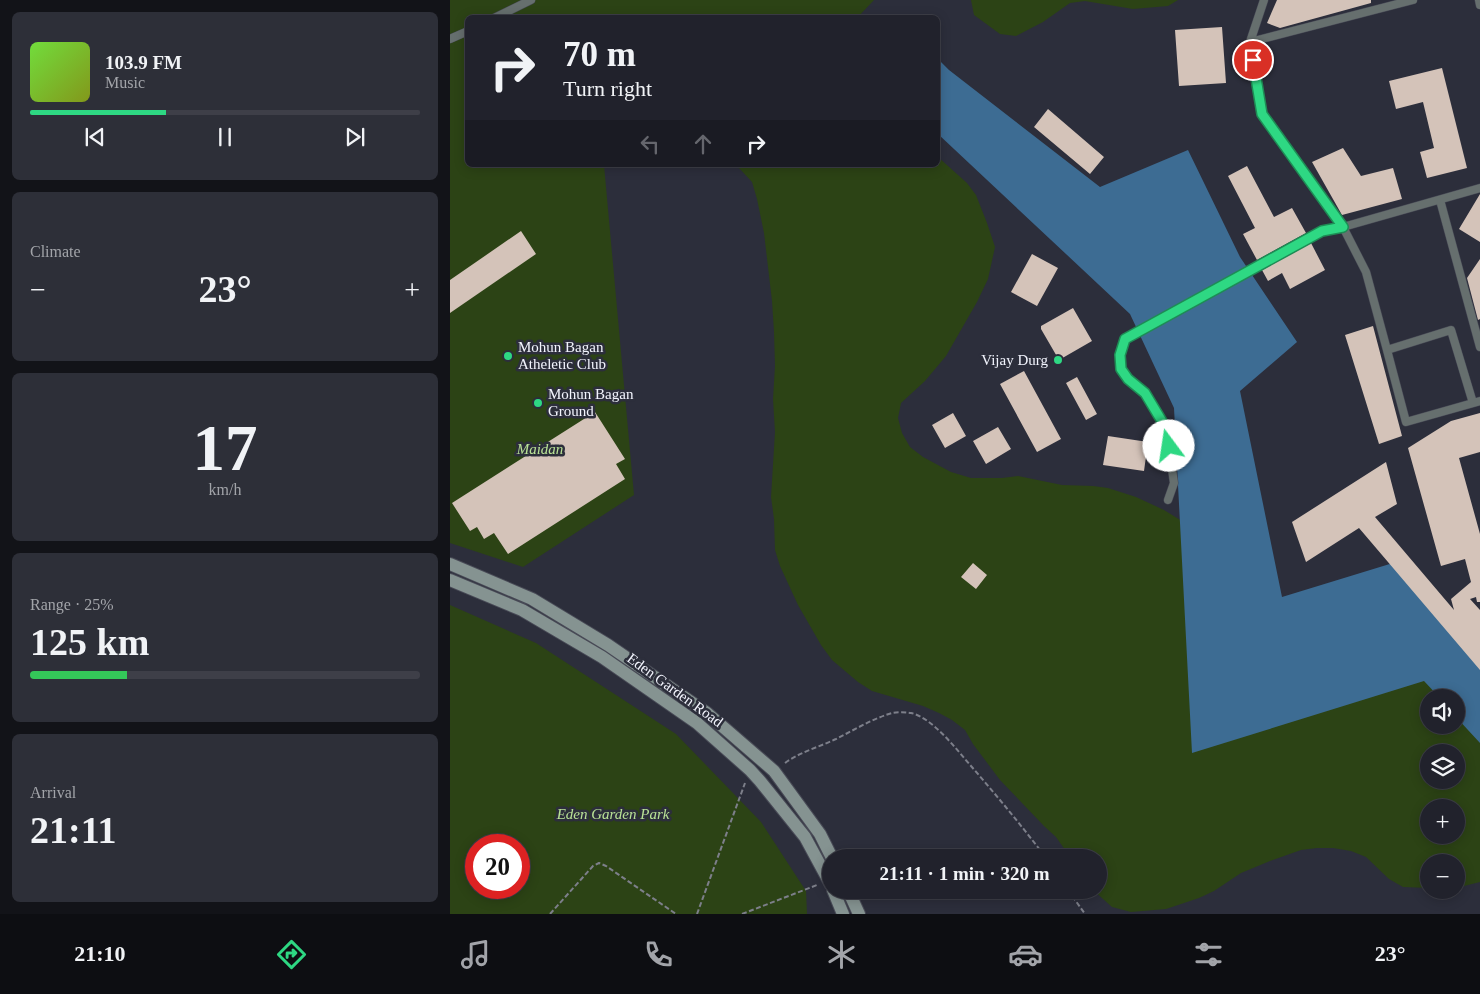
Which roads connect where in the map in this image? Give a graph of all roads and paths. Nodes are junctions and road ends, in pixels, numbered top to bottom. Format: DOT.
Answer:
graph roads {
  1 [pos="531,0"];
  2 [pos="1264,0"];
  3 [pos="1413,0"];
  4 [pos="1479,0"];
  5 [pos="1480,5"];
  6 [pos="500,15"];
  7 [pos="465,32"];
  8 [pos="450,39"];
  9 [pos="1250,42"];
  10 [pos="1480,188"];
  11 [pos="1440,200"];
  12 [pos="1343,227"];
  13 [pos="1480,348"];
  14 [pos="1387,350"];
  15 [pos="1476,402"];
  16 [pos="1168,500"];
  17 [pos="450,564"];
  18 [pos="450,580"];
  19 [pos="750,770"];
  20 [pos="774,771"];
  21 [pos="828,849"];
  22 [pos="1039,849"];
  23 [pos="822,868"];
  24 [pos="822,888"];
  25 [pos="837,899"];
  26 [pos="852,899"];
  27 [pos="1074,899"];
  28 [pos="550,914"];
  29 [pos="676,914"];
  30 [pos="697,914"];
  31 [pos="742,914"];
  32 [pos="843,914"];
  33 [pos="858,914"];
  34 [pos="1084,914"];
  1 -- 6 [label="lane"];
  2 -- 9 [label="lane"];
  3 -- 9 [label="lane"];
  4 -- 5 [label="lane"];
  7 -- 8 [label="lane"];
  9 -- 12 [label="lane"];
  10 -- 11 [label="lane"];
  11 -- 12 [label="lane"];
  11 -- 13 [label="lane"];
  12 -- 14 [label="lane"];
  12 -- 16 [label="lane"];
  14 -- 15 [label="lane"];
  14 -- 15 [label="lane"];
  17 -- 20 [label="main road, Eden Garden Road"];
  18 -- 19 [label="main road, Eden Garden Road"];
  19 -- 23 [label="main road, Eden Garden Road"];
  19 -- 30 [label="path"];
  20 -- 21 [label="main road, Eden Garden Road"];
  20 -- 22 [label="path"];
  24 -- 31 [label="path"];
  25 -- 32 [label="main road, Eden Garden Road"];
  26 -- 33 [label="main road"];
  27 -- 34 [label="path"];
  28 -- 29 [label="path"];
}
